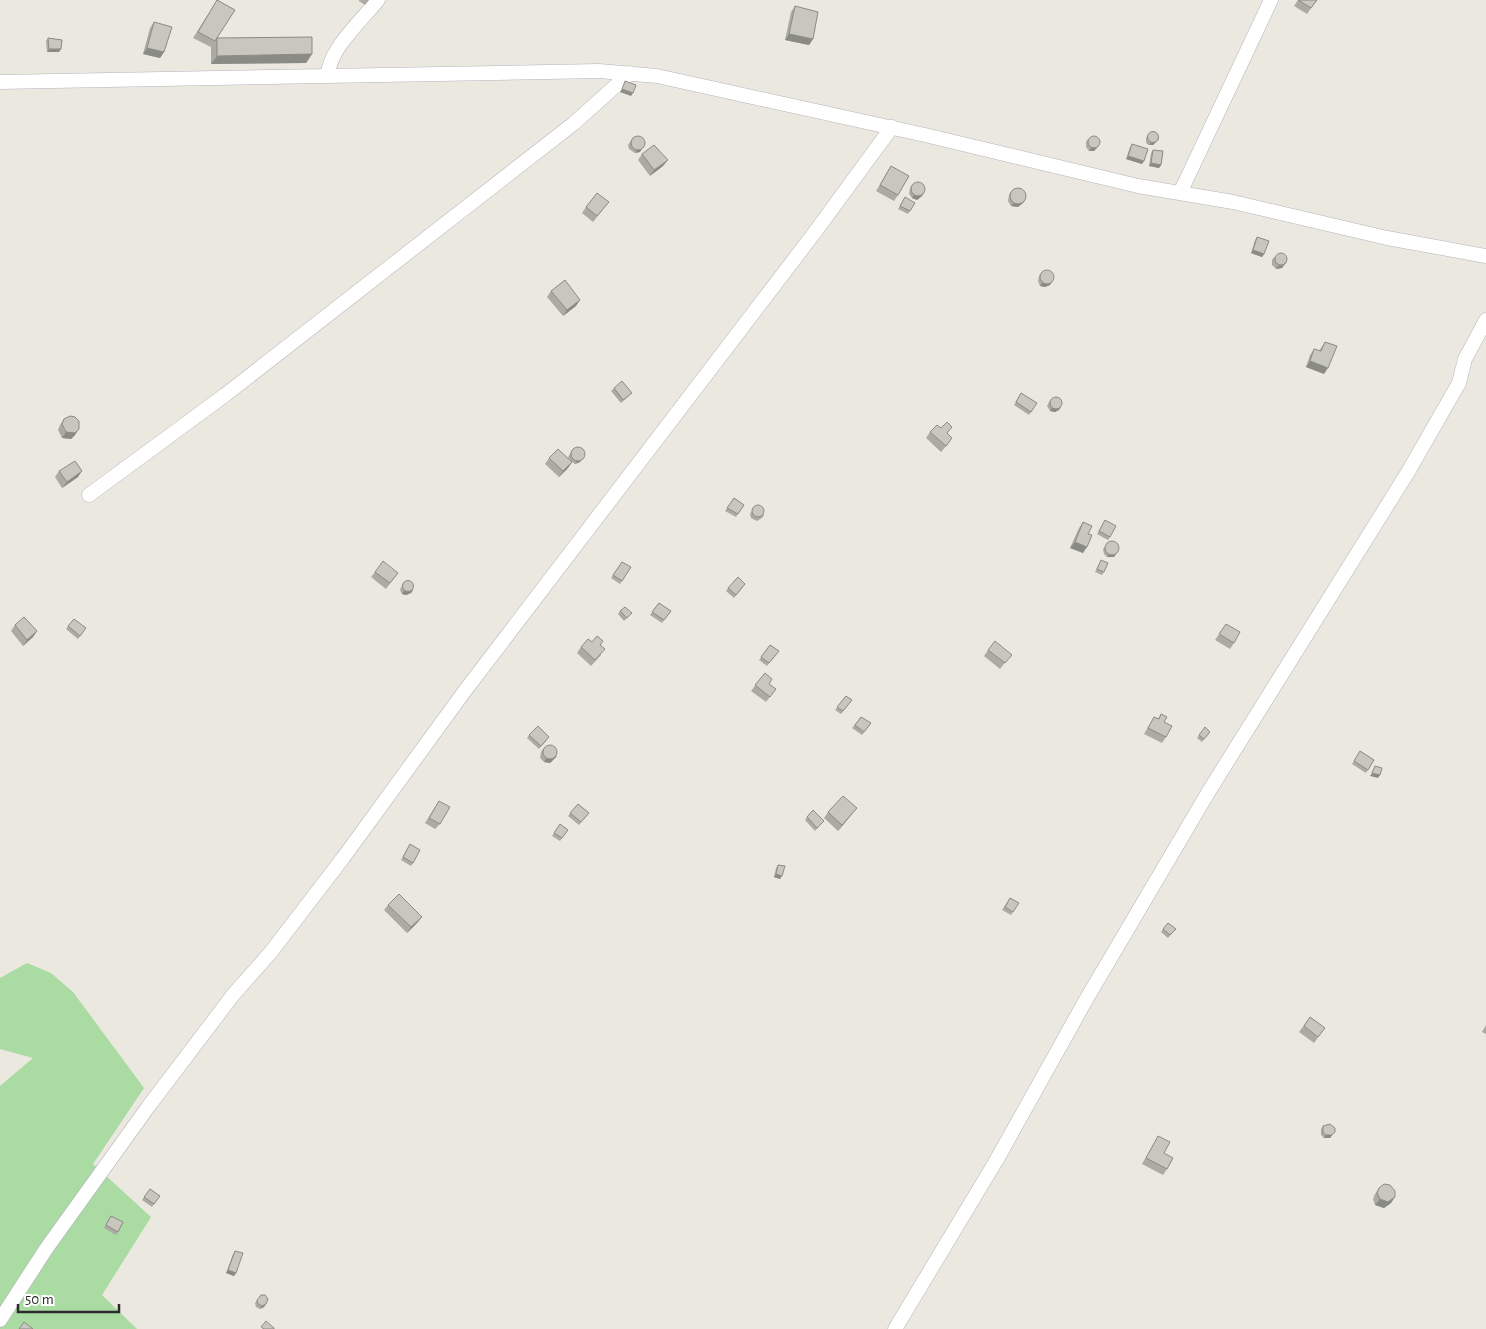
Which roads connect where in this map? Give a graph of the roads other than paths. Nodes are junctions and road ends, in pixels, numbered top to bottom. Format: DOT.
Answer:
graph roads {
  1 [pos="378,0"];
  2 [pos="1271,0"];
  3 [pos="630,73"];
  4 [pos="328,76"];
  5 [pos="0,82"];
  6 [pos="892,128"];
  7 [pos="1180,193"];
  8 [pos="1486,256"];
  9 [pos="1486,320"];
  10 [pos="89,495"];
  11 [pos="0,1320"];
  12 [pos="895,1329"];
  1 -- 4 [label="street"];
  2 -- 7 [label="street"];
  3 -- 4 [label="street"];
  3 -- 6 [label="street"];
  3 -- 10 [label="street"];
  4 -- 5 [label="street"];
  6 -- 7 [label="street"];
  6 -- 11 [label="street"];
  7 -- 8 [label="street"];
  9 -- 12 [label="street"];
}
